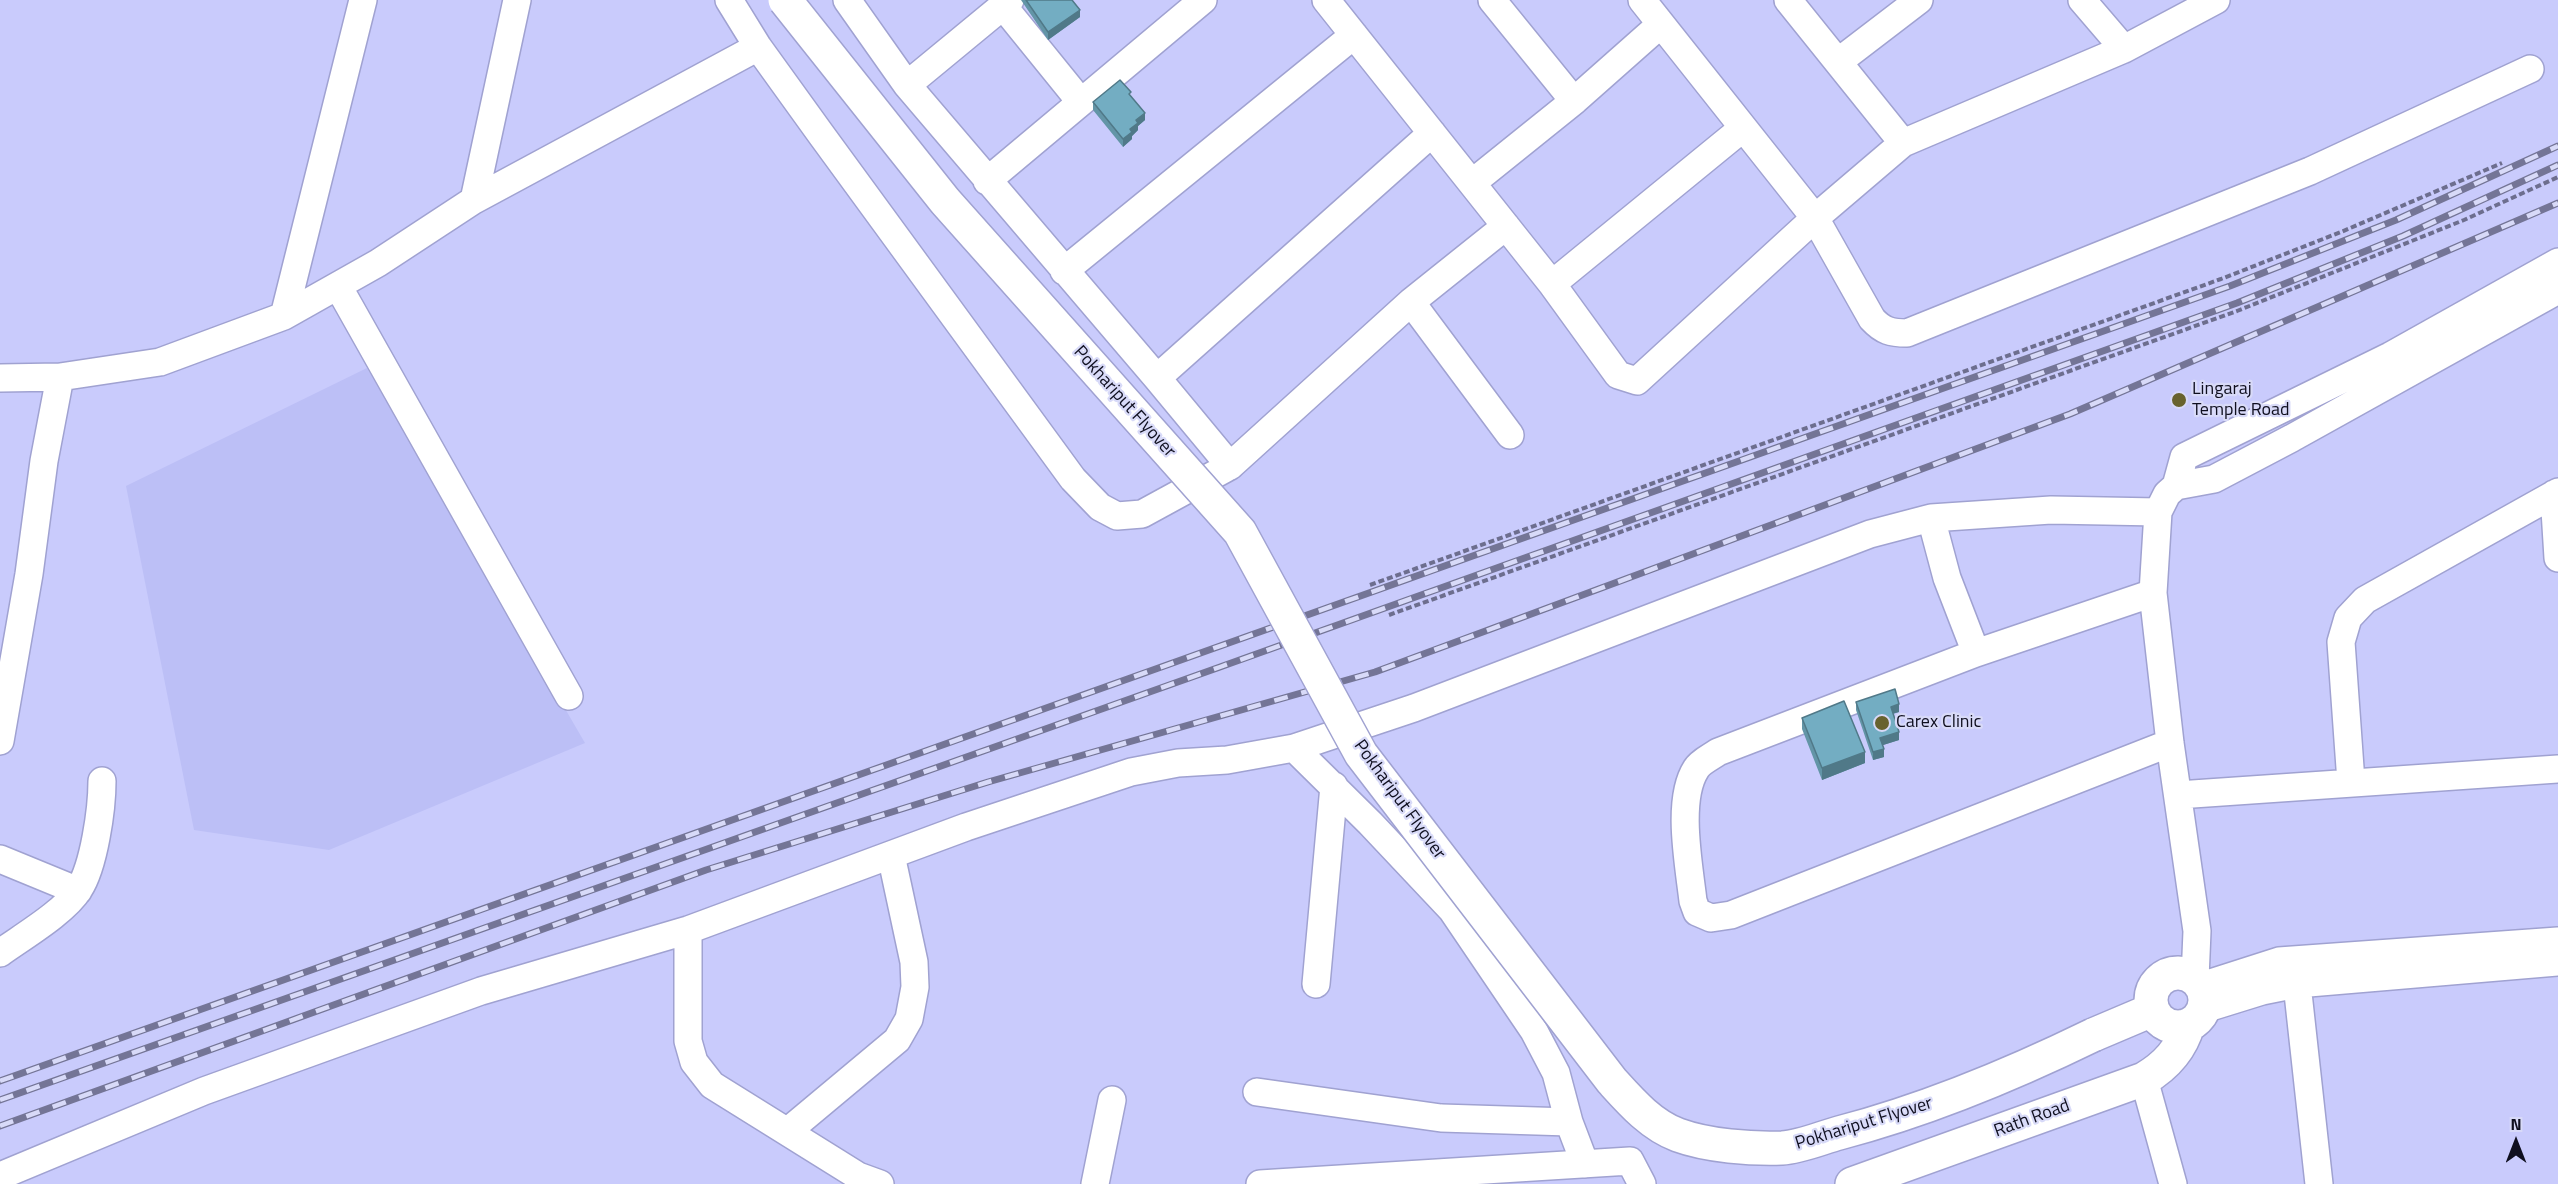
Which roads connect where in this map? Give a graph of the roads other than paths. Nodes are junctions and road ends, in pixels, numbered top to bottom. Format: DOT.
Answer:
graph roads {
  1 [pos="363,0"];
  2 [pos="517,0"];
  3 [pos="785,0"];
  4 [pos="847,0"];
  5 [pos="1203,0"];
  6 [pos="1326,0"];
  7 [pos="1492,0"];
  8 [pos="1642,0"];
  9 [pos="1788,0"];
  10 [pos="1919,0"];
  11 [pos="2082,0"];
  12 [pos="2216,0"];
  13 [pos="724,2"];
  14 [pos="1007,3"];
  15 [pos="1661,24"];
  16 [pos="1354,35"];
  17 [pos="758,47"];
  18 [pos="2124,49"];
  19 [pos="1838,62"];
  20 [pos="2530,69"];
  21 [pos="907,85"];
  22 [pos="1080,101"];
  23 [pos="1574,101"];
  24 [pos="1743,128"];
  25 [pos="1432,133"];
  26 [pos="1903,143"];
  27 [pos="987,181"];
  28 [pos="1472,183"];
  29 [pos="474,200"];
  30 [pos="1815,218"];
  31 [pos="1506,226"];
  32 [pos="2558,262"];
  33 [pos="1064,271"];
  34 [pos="1552,284"];
  35 [pos="338,286"];
  36 [pos="2558,290"];
  37 [pos="1411,302"];
  38 [pos="285,316"];
  39 [pos="60,377"];
  40 [pos="0,378"];
  41 [pos="1157,378"];
  42 [pos="1510,435"];
  43 [pos="1230,466"];
  44 [pos="2176,486"];
  45 [pos="2556,493"];
  46 [pos="2158,512"];
  47 [pos="1930,518"];
  48 [pos="2558,558"];
  49 [pos="2153,593"];
  50 [pos="1976,653"];
  51 [pos="569,696"];
  52 [pos="0,741"];
  53 [pos="2170,743"];
  54 [pos="1294,748"];
  55 [pos="2558,770"];
  56 [pos="102,781"];
  57 [pos="2351,782"];
  58 [pos="1334,786"];
  59 [pos="2178,795"];
  60 [pos="891,855"];
  61 [pos="0,859"];
  62 [pos="78,891"];
  63 [pos="688,930"];
  64 [pos="2558,941"];
  65 [pos="0,953"];
  66 [pos="2558,962"];
  67 [pos="1316,984"];
  68 [pos="2297,984"];
  69 [pos="2197,1000"];
  70 [pos="2152,1010"];
  71 [pos="2144,1079"];
  72 [pos="1257,1092"];
  73 [pos="1112,1100"];
  74 [pos="1569,1122"];
  75 [pos="788,1131"];
  76 [pos="1585,1164"];
  77 [pos="1636,1173"];
  78 [pos="0,1176"];
  79 [pos="864,1181"];
  80 [pos="1095,1184"];
  81 [pos="1260,1184"];
  82 [pos="1852,1184"];
  83 [pos="2173,1184"];
  84 [pos="2319,1184"];
  1 -- 38 [label="street"];
  2 -- 29 [label="street"];
  3 -- 70 [label="main road, Pokhariput Flyover, bridge"];
  4 -- 21 [label="street"];
  5 -- 22 [label="street"];
  6 -- 16 [label="street"];
  7 -- 23 [label="street"];
  8 -- 15 [label="street"];
  9 -- 19 [label="street"];
  10 -- 19 [label="street"];
  11 -- 18 [label="street"];
  12 -- 18 [label="street"];
  13 -- 17 [label="street"];
  14 -- 21 [label="street"];
  14 -- 22 [label="street"];
  15 -- 23 [label="street"];
  15 -- 24 [label="street"];
  16 -- 25 [label="street"];
  16 -- 33 [label="street"];
  17 -- 29 [label="street"];
  17 -- 43 [label="street"];
  18 -- 26 [label="street"];
  19 -- 26 [label="street"];
  20 -- 30 [label="street"];
  21 -- 27 [label="street"];
  22 -- 27 [label="street"];
  23 -- 28 [label="street"];
  24 -- 30 [label="street"];
  24 -- 34 [label="street"];
  25 -- 28 [label="street"];
  25 -- 41 [label="street"];
  26 -- 30 [label="street"];
  27 -- 33 [label="street"];
  28 -- 31 [label="street"];
  29 -- 35 [label="street"];
  30 -- 34 [label="street"];
  31 -- 34 [label="street"];
  31 -- 37 [label="street"];
  32 -- 44 [label="street"];
  33 -- 41 [label="street"];
  35 -- 38 [label="street"];
  35 -- 51 [label="street"];
  36 -- 44 [label="street"];
  37 -- 42 [label="street"];
  37 -- 43 [label="street"];
  38 -- 39 [label="street"];
  39 -- 40 [label="street"];
  39 -- 52 [label="street"];
  41 -- 43 [label="street"];
  44 -- 46 [label="street"];
  45 -- 48 [label="street"];
  45 -- 57 [label="street"];
  46 -- 47 [label="street"];
  46 -- 49 [label="street"];
  47 -- 50 [label="street"];
  47 -- 54 [label="street"];
  49 -- 50 [label="street"];
  49 -- 53 [label="street"];
  50 -- 53 [label="street"];
  53 -- 59 [label="street"];
  54 -- 58 [label="street"];
  54 -- 60 [label="street"];
  55 -- 57 [label="street"];
  56 -- 62 [label="street"];
  57 -- 59 [label="street"];
  58 -- 67 [label="street"];
  58 -- 74 [label="street"];
  59 -- 69 [label="street"];
  60 -- 63 [label="street"];
  60 -- 75 [label="street"];
  61 -- 62 [label="street"];
  62 -- 65 [label="street"];
  63 -- 75 [label="street"];
  63 -- 78 [label="street"];
  64 -- 69 [label="street"];
  66 -- 68 [label="street"];
  68 -- 69 [label="street"];
  68 -- 84 [label="street"];
  69 -- 70 [label="main road"];
  69 -- 70 [label="main road"];
  69 -- 71 [label="main road, Rath Road"];
  71 -- 82 [label="main road, Rath Road"];
  71 -- 83 [label="street"];
  72 -- 74 [label="street"];
  73 -- 80 [label="street"];
  74 -- 76 [label="street"];
  75 -- 79 [label="street"];
  76 -- 77 [label="street"];
  76 -- 81 [label="street"];
}
